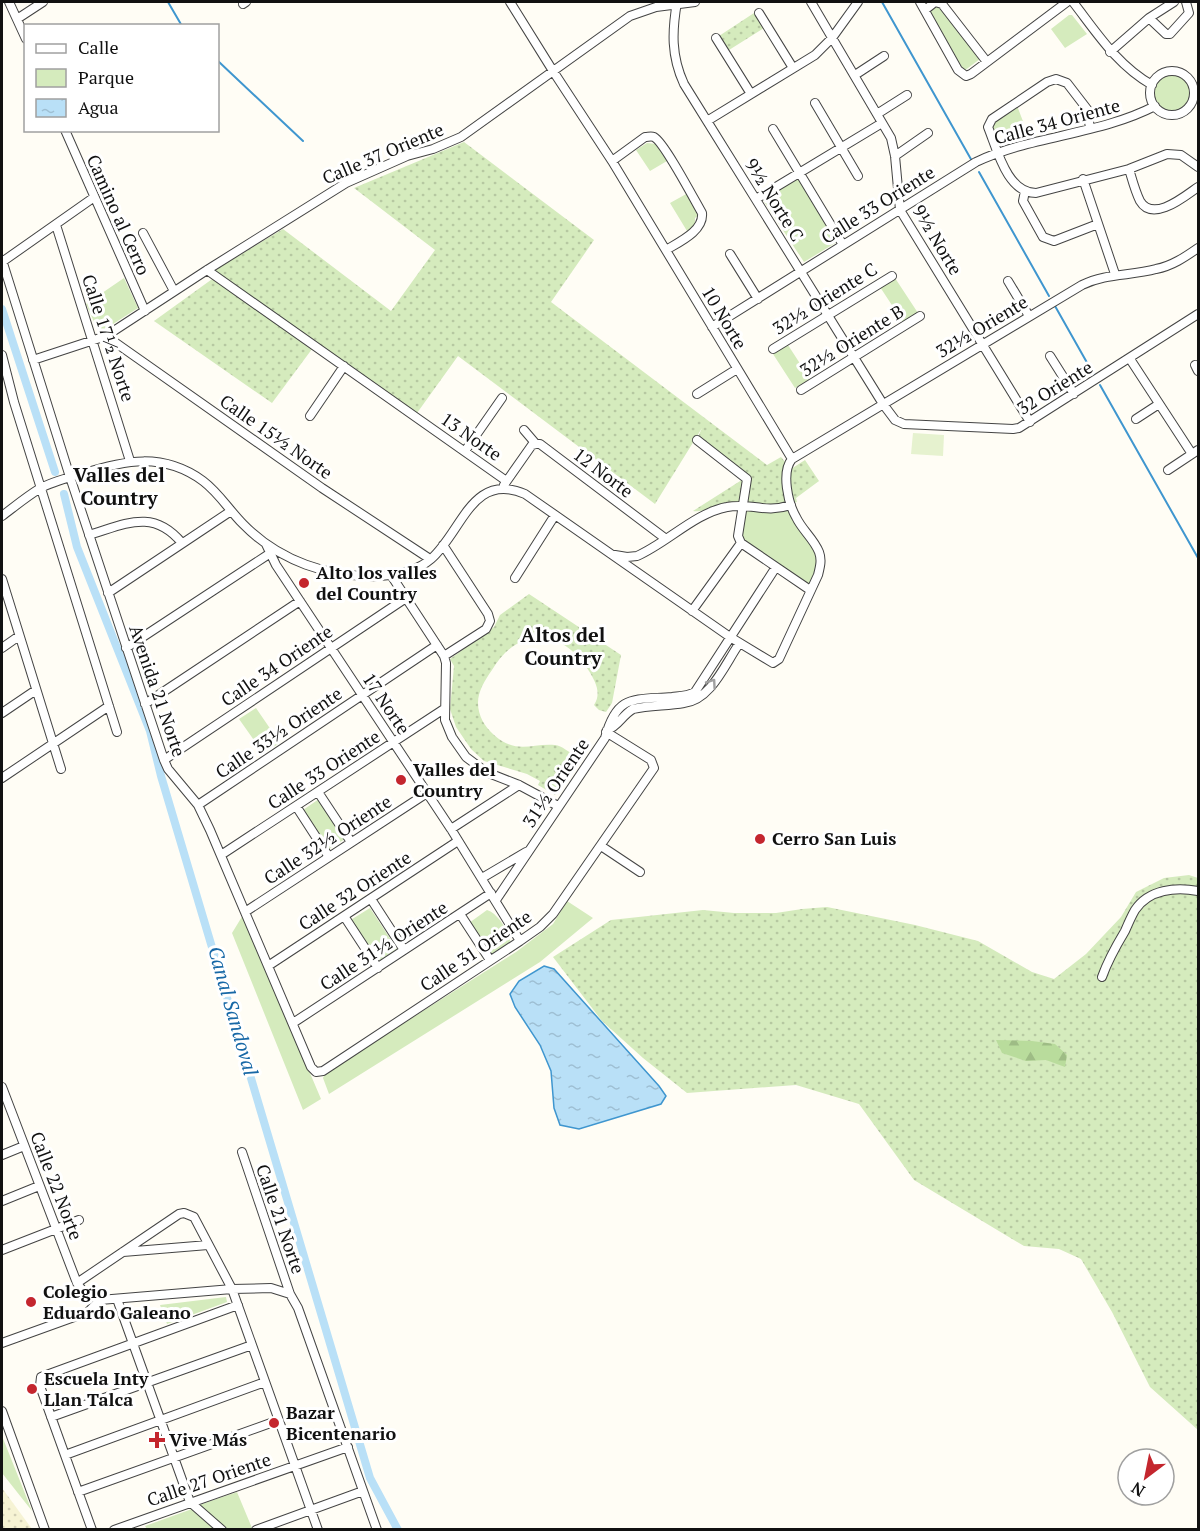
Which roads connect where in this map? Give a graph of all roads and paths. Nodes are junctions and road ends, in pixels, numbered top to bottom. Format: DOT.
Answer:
graph roads {
  1 [pos="9,2"];
  2 [pos="43,2"];
  3 [pos="510,2"];
  4 [pos="695,2"];
  5 [pos="811,2"];
  6 [pos="858,2"];
  7 [pos="920,2"];
  8 [pos="1067,2"];
  9 [pos="1073,2"];
  10 [pos="1174,2"];
  11 [pos="1186,2"];
  12 [pos="676,4"];
  13 [pos="925,10"];
  14 [pos="759,13"];
  15 [pos="1149,18"];
  16 [pos="17,19"];
  17 [pos="24,35"];
  18 [pos="716,38"];
  19 [pos="832,38"];
  20 [pos="1110,52"];
  21 [pos="884,56"];
  22 [pos="987,62"];
  23 [pos="793,68"];
  24 [pos="553,71"];
  25 [pos="855,75"];
  26 [pos="1198,75"];
  27 [pos="1191,82"];
  28 [pos="1152,85"];
  29 [pos="751,94"];
  30 [pos="907,95"];
  31 [pos="1196,101"];
  32 [pos="815,102"];
  33 [pos="1155,106"];
  34 [pos="877,114"];
  35 [pos="707,121"];
  36 [pos="882,123"];
  37 [pos="1090,128"];
  38 [pos="773,129"];
  39 [pos="65,132"];
  40 [pos="928,133"];
  41 [pos="841,147"];
  42 [pos="998,153"];
  43 [pos="895,156"];
  44 [pos="612,161"];
  45 [pos="968,166"];
  46 [pos="1198,167"];
  47 [pos="1128,169"];
  48 [pos="799,173"];
  49 [pos="858,176"];
  50 [pos="1083,179"];
  51 [pos="1198,187"];
  52 [pos="1025,191"];
  53 [pos="93,198"];
  54 [pos="756,200"];
  55 [pos="900,210"];
  56 [pos="1098,224"];
  57 [pos="56,225"];
  58 [pos="143,233"];
  59 [pos="843,245"];
  60 [pos="1198,248"];
  61 [pos="666,250"];
  62 [pos="730,254"];
  63 [pos="2,261"];
  64 [pos="207,270"];
  65 [pos="801,272"];
  66 [pos="1115,274"];
  67 [pos="892,276"];
  68 [pos="1008,281"];
  69 [pos="174,291"];
  70 [pos="758,299"];
  71 [pos="145,311"];
  72 [pos="828,315"];
  73 [pos="1198,315"];
  74 [pos="920,316"];
  75 [pos="1029,316"];
  76 [pos="712,327"];
  77 [pos="106,336"];
  78 [pos="94,342"];
  79 [pos="983,343"];
  80 [pos="773,349"];
  81 [pos="2,355"];
  82 [pos="1050,356"];
  83 [pos="854,357"];
  84 [pos="1130,359"];
  85 [pos="33,360"];
  86 [pos="344,366"];
  87 [pos="737,369"];
  88 [pos="801,390"];
  89 [pos="697,394"];
  90 [pos="1074,394"];
  91 [pos="502,398"];
  92 [pos="883,404"];
  93 [pos="1159,404"];
  94 [pos="310,416"];
  95 [pos="1136,419"];
  96 [pos="1030,422"];
  97 [pos="524,430"];
  98 [pos="698,440"];
  99 [pos="536,444"];
  100 [pos="465,451"];
  101 [pos="1195,452"];
  102 [pos="792,459"];
  103 [pos="130,461"];
  104 [pos="1168,470"];
  105 [pos="70,477"];
  106 [pos="504,484"];
  107 [pos="41,488"];
  108 [pos="791,505"];
  109 [pos="744,507"];
  110 [pos="231,511"];
  111 [pos="555,515"];
  112 [pos="2,516"];
  113 [pos="89,535"];
  114 [pos="666,539"];
  115 [pos="182,543"];
  116 [pos="741,543"];
  117 [pos="267,544"];
  118 [pos="443,545"];
  119 [pos="606,551"];
  120 [pos="269,554"];
  121 [pos="430,559"];
  122 [pos="776,567"];
  123 [pos="391,575"];
  124 [pos="515,578"];
  125 [pos="2,584"];
  126 [pos="810,590"];
  127 [pos="108,593"];
  128 [pos="406,598"];
  129 [pos="300,601"];
  130 [pos="692,611"];
  131 [pos="19,636"];
  132 [pos="730,638"];
  133 [pos="739,644"];
  134 [pos="437,645"];
  135 [pos="2,648"];
  136 [pos="126,648"];
  137 [pos="331,648"];
  138 [pos="444,656"];
  139 [pos="36,690"];
  140 [pos="362,696"];
  141 [pos="694,697"];
  142 [pos="145,704"];
  143 [pos="109,706"];
  144 [pos="444,709"];
  145 [pos="2,713"];
  146 [pos="607,731"];
  147 [pos="117,732"];
  148 [pos="393,742"];
  149 [pos="53,744"];
  150 [pos="164,760"];
  151 [pos="61,769"];
  152 [pos="2,778"];
  153 [pos="519,785"];
  154 [pos="318,792"];
  155 [pos="427,793"];
  156 [pos="198,805"];
  157 [pos="296,806"];
  158 [pos="558,806"];
  159 [pos="451,829"];
  160 [pos="458,841"];
  161 [pos="351,843"];
  162 [pos="601,846"];
  163 [pos="527,851"];
  164 [pos="221,855"];
  165 [pos="329,857"];
  166 [pos="640,872"];
  167 [pos="482,878"];
  168 [pos="1198,891"];
  169 [pos="494,897"];
  170 [pos="371,899"];
  171 [pos="245,912"];
  172 [pos="460,914"];
  173 [pos="344,916"];
  174 [pos="520,941"];
  175 [pos="404,950"];
  176 [pos="490,960"];
  177 [pos="268,966"];
  178 [pos="378,968"];
  179 [pos="1102,977"];
  180 [pos="293,1023"];
  181 [pos="323,1071"];
  182 [pos="2,1087"];
  183 [pos="5,1106"];
  184 [pos="24,1146"];
  185 [pos="242,1152"];
  186 [pos="2,1155"];
  187 [pos="39,1186"];
  188 [pos="2,1201"];
  189 [pos="79,1220"];
  190 [pos="56,1229"];
  191 [pos="208,1245"];
  192 [pos="2,1250"];
  193 [pos="122,1252"];
  194 [pos="77,1283"];
  195 [pos="232,1289"];
  196 [pos="290,1294"];
  197 [pos="117,1299"];
  198 [pos="100,1300"];
  199 [pos="238,1305"];
  200 [pos="133,1342"];
  201 [pos="2,1343"];
  202 [pos="252,1345"];
  203 [pos="147,1382"];
  204 [pos="266,1382"];
  205 [pos="2,1411"];
  206 [pos="51,1417"];
  207 [pos="160,1420"];
  208 [pos="279,1420"];
  209 [pos="348,1447"];
  210 [pos="65,1455"];
  211 [pos="174,1458"];
  212 [pos="295,1465"];
  213 [pos="363,1491"];
  214 [pos="78,1492"];
  215 [pos="190,1502"];
  216 [pos="311,1510"];
  217 [pos="138,1526"];
  218 [pos="272,1527"];
  219 [pos="45,1530"];
  220 [pos="92,1530"];
  221 [pos="114,1530"];
  222 [pos="222,1530"];
  223 [pos="256,1530"];
  224 [pos="318,1530"];
  225 [pos="377,1530"];
  1 -- 16 [label="street"];
  2 -- 16 [label="street"];
  3 -- 24 [label="street, 10 Norte"];
  4 -- 12 [label="street, Calle 37 Oriente"];
  5 -- 19 [label="street, 9½ Norte"];
  6 -- 19 [label="street"];
  7 -- 13 [label="street"];
  8 -- 22 [label="street"];
  9 -- 20 [label="street"];
  10 -- 15 [label="street"];
  11 -- 15 [label="street"];
  12 -- 24 [label="street, Calle 37 Oriente"];
  12 -- 35 [label="street, 9½ Norte C"];
  13 -- 22 [label="street"];
  13 -- 22 [label="street"];
  14 -- 23 [label="street"];
  15 -- 20 [label="street"];
  16 -- 17 [label="street"];
  18 -- 29 [label="street"];
  19 -- 23 [label="street"];
  19 -- 25 [label="street, 9½ Norte"];
  20 -- 28 [label="street"];
  21 -- 25 [label="street"];
  23 -- 29 [label="street"];
  24 -- 44 [label="street, 10 Norte"];
  24 -- 64 [label="street, Calle 37 Oriente"];
  25 -- 34 [label="street, 9½ Norte"];
  26 -- 27 [label="street"];
  27 -- 28 [label="street"];
  27 -- 31 [label="street"];
  28 -- 33 [label="street"];
  29 -- 35 [label="street"];
  30 -- 34 [label="street"];
  31 -- 33 [label="street"];
  32 -- 41 [label="street"];
  33 -- 37 [label="street, Calle 34 Oriente"];
  34 -- 36 [label="street, 9½ Norte"];
  35 -- 54 [label="street, 9½ Norte C"];
  36 -- 41 [label="street"];
  36 -- 43 [label="street, 9½ Norte"];
  37 -- 42 [label="street, Calle 34 Oriente"];
  37 -- 42 [label="street"];
  38 -- 48 [label="street"];
  39 -- 53 [label="street, Camino al Cerro"];
  40 -- 43 [label="street"];
  41 -- 48 [label="street"];
  41 -- 49 [label="street"];
  42 -- 45 [label="street, Calle 34 Oriente"];
  42 -- 52 [label="street"];
  43 -- 55 [label="street, 9½ Norte"];
  44 -- 61 [label="street, 10 Norte"];
  44 -- 61 [label="street"];
  45 -- 55 [label="street, Calle 33 Oriente"];
  46 -- 47 [label="street"];
  47 -- 50 [label="street"];
  47 -- 51 [label="street"];
  48 -- 54 [label="street"];
  48 -- 59 [label="street"];
  50 -- 52 [label="street"];
  50 -- 56 [label="street"];
  52 -- 56 [label="street"];
  53 -- 57 [label="street"];
  53 -- 71 [label="street, Camino al Cerro"];
  54 -- 65 [label="street, 9½ Norte C"];
  55 -- 59 [label="street, Calle 33 Oriente"];
  55 -- 79 [label="street, 9½ Norte"];
  56 -- 66 [label="street"];
  57 -- 63 [label="street"];
  57 -- 78 [label="street, Calle 17½ Norte"];
  58 -- 69 [label="street"];
  59 -- 65 [label="street, Calle 33 Oriente"];
  60 -- 66 [label="street, 32½ Oriente"];
  61 -- 76 [label="street, 10 Norte"];
  62 -- 70 [label="street"];
  63 -- 85 [label="street"];
  64 -- 69 [label="street, Calle 37 Oriente"];
  64 -- 86 [label="street, 13 Norte"];
  65 -- 70 [label="street, Calle 33 Oriente"];
  65 -- 72 [label="street, 9½ Norte C"];
  66 -- 75 [label="street, 32½ Oriente"];
  67 -- 72 [label="street, 32½ Oriente C"];
  68 -- 75 [label="street"];
  69 -- 71 [label="street, Calle 37 Oriente"];
  70 -- 76 [label="street, Calle 33 Oriente"];
  71 -- 77 [label="street, Calle 37 Oriente"];
  72 -- 80 [label="street, 32½ Oriente C"];
  72 -- 83 [label="street, 9½ Norte C"];
  73 -- 84 [label="street, 32 Oriente"];
  74 -- 83 [label="street, 32½ Oriente B"];
  75 -- 79 [label="street, 32½ Oriente"];
  76 -- 87 [label="street, 10 Norte"];
  77 -- 78 [label="street, Calle 37 Oriente"];
  77 -- 121 [label="street, Calle 15½ Norte"];
  78 -- 85 [label="street, Calle 37 Oriente"];
  78 -- 103 [label="street, Calle 17½ Norte"];
  79 -- 92 [label="street, 32½ Oriente"];
  79 -- 96 [label="street, 9½ Norte"];
  81 -- 107 [label="street"];
  82 -- 90 [label="street"];
  83 -- 88 [label="street, 32½ Oriente B"];
  83 -- 92 [label="street, 9½ Norte C"];
  84 -- 90 [label="street, 32 Oriente"];
  84 -- 93 [label="street"];
  85 -- 105 [label="street, Avenida 21 Norte"];
  86 -- 94 [label="street"];
  86 -- 100 [label="street, 13 Norte"];
  87 -- 89 [label="street"];
  87 -- 102 [label="street, 10 Norte"];
  90 -- 96 [label="street, 32 Oriente"];
  91 -- 100 [label="street"];
  92 -- 96 [label="street, 32 Oriente"];
  92 -- 102 [label="street, 32½ Oriente"];
  93 -- 95 [label="street"];
  93 -- 101 [label="street"];
  97 -- 99 [label="street, 12 Norte"];
  98 -- 109 [label="street"];
  99 -- 106 [label="street"];
  99 -- 114 [label="street, 12 Norte"];
  100 -- 106 [label="street, 13 Norte"];
  101 -- 104 [label="street"];
  102 -- 108 [label="street"];
  103 -- 105 [label="street"];
  103 -- 110 [label="street"];
  105 -- 107 [label="street"];
  105 -- 113 [label="street, Avenida 21 Norte"];
  106 -- 111 [label="street, 13 Norte"];
  106 -- 118 [label="street"];
  107 -- 112 [label="street"];
  107 -- 143 [label="street"];
  108 -- 109 [label="street"];
  108 -- 126 [label="street"];
  109 -- 114 [label="street"];
  109 -- 116 [label="street"];
  110 -- 115 [label="street"];
  110 -- 117 [label="street"];
  111 -- 119 [label="street, 13 Norte"];
  111 -- 124 [label="street"];
  113 -- 115 [label="street"];
  113 -- 127 [label="street, Avenida 21 Norte"];
  114 -- 119 [label="street"];
  115 -- 127 [label="street"];
  116 -- 122 [label="street"];
  116 -- 130 [label="street"];
  117 -- 120 [label="street, 17 Norte"];
  117 -- 123 [label="street"];
  118 -- 121 [label="street"];
  118 -- 138 [label="street"];
  119 -- 130 [label="street, 13 Norte"];
  120 -- 129 [label="street, 17 Norte"];
  120 -- 136 [label="street"];
  121 -- 123 [label="street"];
  122 -- 126 [label="street"];
  122 -- 132 [label="street"];
  123 -- 128 [label="street"];
  125 -- 131 [label="street"];
  126 -- 133 [label="street, 13 Norte"];
  127 -- 136 [label="street, Avenida 21 Norte"];
  128 -- 134 [label="street"];
  128 -- 137 [label="street, Calle 34 Oriente"];
  129 -- 137 [label="street, 17 Norte"];
  129 -- 142 [label="street"];
  130 -- 132 [label="street, 13 Norte"];
  131 -- 135 [label="street"];
  131 -- 139 [label="street"];
  132 -- 133 [label="street, 13 Norte"];
  132 -- 141 [label="street"];
  141 -- 133 [label="street, one-way"];
  134 -- 138 [label="street"];
  134 -- 140 [label="street, Calle 33½ Oriente"];
  136 -- 142 [label="street, Avenida 21 Norte"];
  137 -- 140 [label="street, 17 Norte"];
  137 -- 150 [label="street, Calle 34 Oriente"];
  138 -- 144 [label="street"];
  139 -- 145 [label="street"];
  139 -- 149 [label="street"];
  140 -- 148 [label="street, 17 Norte"];
  140 -- 156 [label="street, Calle 33½ Oriente"];
  141 -- 146 [label="street, 31½ Oriente"];
  142 -- 150 [label="street, Avenida 21 Norte"];
  143 -- 147 [label="street"];
  143 -- 149 [label="street"];
  144 -- 148 [label="street, Calle 33 Oriente"];
  144 -- 153 [label="street"];
  146 -- 158 [label="street, 31½ Oriente"];
  146 -- 162 [label="street, Calle 31 Oriente"];
  148 -- 154 [label="street, Calle 33 Oriente"];
  148 -- 155 [label="street, 17 Norte"];
  149 -- 151 [label="street"];
  149 -- 152 [label="street"];
  150 -- 156 [label="street, Avenida 21 Norte"];
  153 -- 158 [label="street"];
  153 -- 159 [label="street"];
  154 -- 157 [label="street, Calle 33 Oriente"];
  154 -- 161 [label="street"];
  155 -- 159 [label="street, 17 Norte"];
  155 -- 161 [label="street, Calle 32½ Oriente"];
  156 -- 164 [label="street, Avenida 21 Norte"];
  157 -- 164 [label="street, Calle 33 Oriente"];
  157 -- 165 [label="street"];
  158 -- 163 [label="street, 31½ Oriente"];
  159 -- 160 [label="street, 17 Norte"];
  160 -- 167 [label="street, 17 Norte"];
  160 -- 170 [label="street, Calle 32 Oriente"];
  161 -- 165 [label="street, Calle 32½ Oriente"];
  162 -- 166 [label="street"];
  162 -- 174 [label="street, Calle 31 Oriente"];
  163 -- 167 [label="street, 31½ Oriente"];
  163 -- 169 [label="street, 31½ Oriente"];
  164 -- 171 [label="street, Avenida 21 Norte"];
  165 -- 171 [label="street, Calle 32½ Oriente"];
  167 -- 169 [label="street, 17 Norte"];
  168 -- 179 [label="street"];
  169 -- 172 [label="street, Calle 31½ Oriente"];
  169 -- 174 [label="street, 17 Norte"];
  170 -- 173 [label="street, Calle 32 Oriente"];
  170 -- 175 [label="street"];
  171 -- 177 [label="street, Avenida 21 Norte"];
  172 -- 175 [label="street, Calle 31½ Oriente"];
  172 -- 176 [label="street"];
  173 -- 177 [label="street, Calle 32 Oriente"];
  173 -- 178 [label="street"];
  174 -- 176 [label="street, Calle 31 Oriente"];
  175 -- 178 [label="street, Calle 31½ Oriente"];
  176 -- 181 [label="street, Calle 31 Oriente"];
  177 -- 180 [label="street, Avenida 21 Norte"];
  178 -- 180 [label="street, Calle 31½ Oriente"];
  180 -- 181 [label="street, Avenida 21 Norte"];
  182 -- 183 [label="street, Calle 22 Norte"];
  183 -- 184 [label="street, Calle 22 Norte"];
  184 -- 186 [label="street"];
  184 -- 187 [label="street, Calle 22 Norte"];
  185 -- 196 [label="street, Calle 21 Norte"];
  187 -- 188 [label="street"];
  187 -- 190 [label="street, Calle 22 Norte"];
  189 -- 190 [label="street"];
  190 -- 192 [label="street"];
  190 -- 194 [label="street, Calle 22 Norte"];
  191 -- 193 [label="street"];
  191 -- 193 [label="street"];
  191 -- 195 [label="street"];
  193 -- 194 [label="street"];
  194 -- 198 [label="street, Calle 22 Norte"];
  195 -- 196 [label="street"];
  195 -- 197 [label="street"];
  195 -- 199 [label="street"];
  196 -- 209 [label="street"];
  197 -- 198 [label="street"];
  197 -- 200 [label="street"];
  198 -- 201 [label="street"];
  199 -- 200 [label="street"];
  199 -- 202 [label="street"];
  200 -- 203 [label="street"];
  200 -- 206 [label="street"];
  202 -- 203 [label="street"];
  202 -- 204 [label="street"];
  203 -- 206 [label="street"];
  203 -- 207 [label="street"];
  204 -- 207 [label="street"];
  204 -- 208 [label="street"];
  205 -- 219 [label="street"];
  206 -- 210 [label="street"];
  207 -- 210 [label="street"];
  207 -- 211 [label="street"];
  208 -- 211 [label="street"];
  208 -- 212 [label="street"];
  209 -- 212 [label="street, Calle 27 Oriente"];
  209 -- 213 [label="street"];
  210 -- 214 [label="street"];
  211 -- 214 [label="street"];
  211 -- 215 [label="street"];
  212 -- 215 [label="street, Calle 27 Oriente"];
  212 -- 216 [label="street"];
  213 -- 216 [label="street"];
  213 -- 225 [label="street"];
  214 -- 220 [label="street"];
  215 -- 217 [label="street, Calle 27 Oriente"];
  215 -- 222 [label="street"];
  216 -- 218 [label="street"];
  216 -- 224 [label="street"];
  217 -- 221 [label="street, Calle 27 Oriente"];
  218 -- 223 [label="street"];
}
